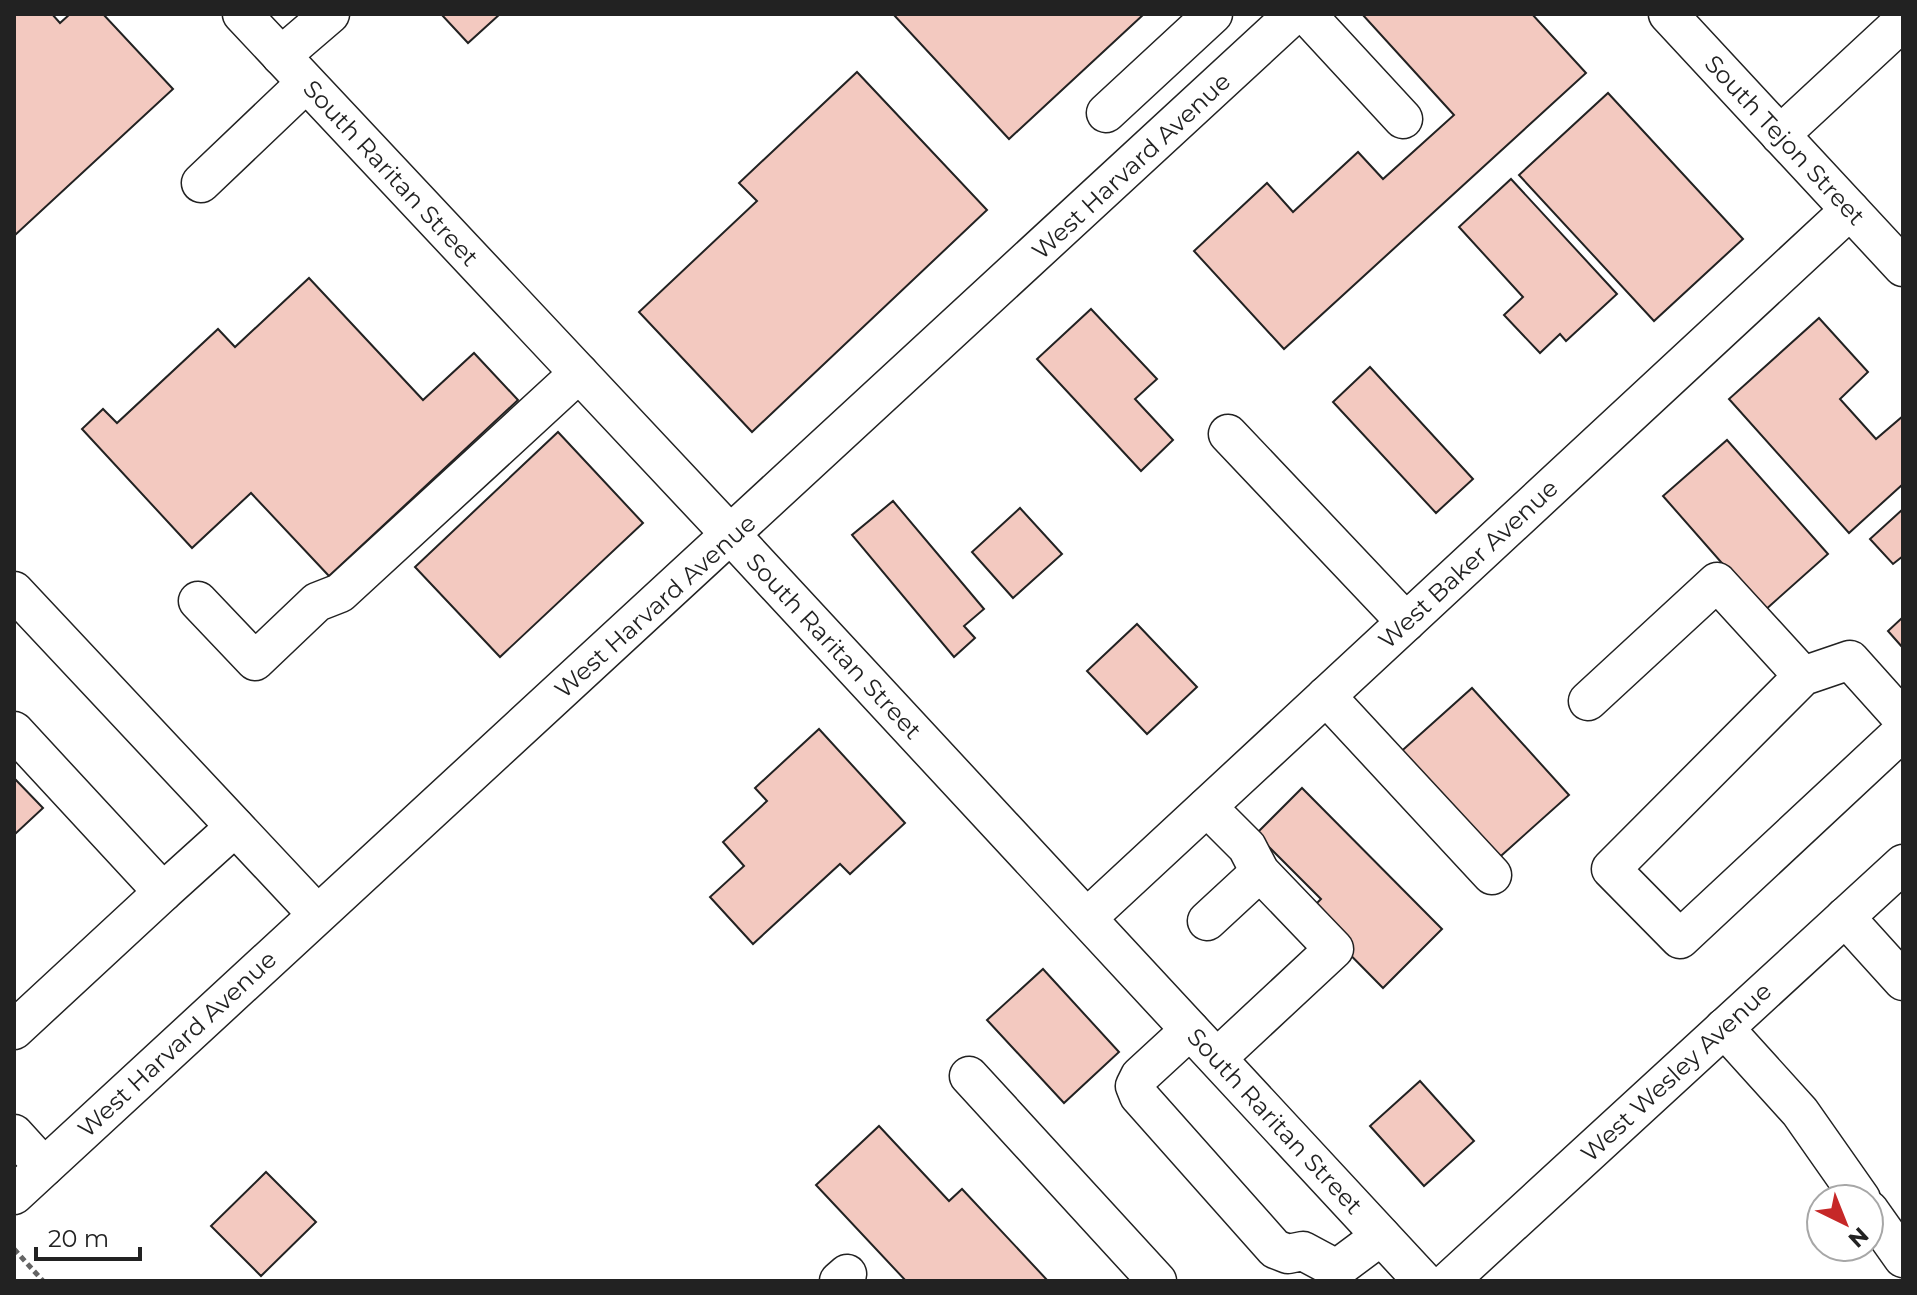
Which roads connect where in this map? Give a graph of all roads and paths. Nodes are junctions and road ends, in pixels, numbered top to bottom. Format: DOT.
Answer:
graph roads {
  1 [pos="242,14"];
  2 [pos="330,14"];
  3 [pos="1294,14"];
  4 [pos="1306,14"];
  5 [pos="1668,14"];
  6 [pos="1903,21"];
  7 [pos="1200,26"];
  8 [pos="281,56"];
  9 [pos="1225,78"];
  10 [pos="306,83"];
  11 [pos="1106,113"];
  12 [pos="1403,119"];
  13 [pos="1780,135"];
  14 [pos="201,183"];
  15 [pos="1850,210"];
  16 [pos="1903,267"];
  17 [pos="579,373"];
  18 [pos="1228,434"];
  19 [pos="732,536"];
  20 [pos="14,591"];
  21 [pos="198,601"];
  22 [pos="1406,622"];
  23 [pos="1803,676"];
  24 [pos="1326,696"];
  25 [pos="1588,701"];
  26 [pos="1903,719"];
  27 [pos="14,731"];
  28 [pos="1903,731"];
  29 [pos="1207,807"];
  30 [pos="235,827"];
  31 [pos="1903,864"];
  32 [pos="1260,872"];
  33 [pos="1492,875"];
  34 [pos="163,892"];
  35 [pos="317,914"];
  36 [pos="1845,917"];
  37 [pos="1087,918"];
  38 [pos="1207,921"];
  39 [pos="1903,981"];
  40 [pos="1724,1028"];
  41 [pos="14,1030"];
  42 [pos="1190,1030"];
  43 [pos="1217,1058"];
  44 [pos="969,1076"];
  45 [pos="14,1134"];
  46 [pos="44,1167"];
  47 [pos="1850,1183"];
  48 [pos="14,1195"];
  49 [pos="1885,1233"];
  50 [pos="1381,1236"];
  51 [pos="14,1249"];
  52 [pos="1903,1258"];
  53 [pos="43,1281"];
  54 [pos="1157,1281"];
  55 [pos="1423,1281"];
  56 [pos="1449,1281"];
  1 -- 8 [label="street, South Raritan Street"];
  2 -- 8 [label="street"];
  3 -- 9 [label="street, West Harvard Avenue"];
  4 -- 12 [label="street"];
  5 -- 13 [label="street, South Tejon Street"];
  6 -- 13 [label="street"];
  7 -- 9 [label="street"];
  7 -- 11 [label="street"];
  8 -- 10 [label="street, South Raritan Street"];
  9 -- 19 [label="street, West Harvard Avenue"];
  10 -- 14 [label="street"];
  10 -- 17 [label="street, South Raritan Street"];
  13 -- 15 [label="street, South Tejon Street"];
  15 -- 16 [label="street, South Tejon Street"];
  15 -- 22 [label="street, West Baker Avenue"];
  17 -- 19 [label="street, South Raritan Street"];
  17 -- 21 [label="street"];
  18 -- 22 [label="street"];
  19 -- 35 [label="street, West Harvard Avenue"];
  19 -- 37 [label="street, South Raritan Street"];
  20 -- 30 [label="street"];
  22 -- 24 [label="street, West Baker Avenue"];
  23 -- 25 [label="street"];
  23 -- 26 [label="street"];
  23 -- 28 [label="street"];
  24 -- 29 [label="street, West Baker Avenue"];
  24 -- 33 [label="street"];
  27 -- 34 [label="street"];
  29 -- 32 [label="street"];
  29 -- 37 [label="street, West Baker Avenue"];
  30 -- 34 [label="street"];
  30 -- 35 [label="street"];
  31 -- 36 [label="street, West Wesley Avenue"];
  32 -- 38 [label="street"];
  32 -- 43 [label="street"];
  34 -- 41 [label="street"];
  35 -- 46 [label="street, West Harvard Avenue"];
  36 -- 39 [label="street"];
  36 -- 40 [label="street, West Wesley Avenue"];
  37 -- 42 [label="street, South Raritan Street"];
  40 -- 47 [label="street"];
  40 -- 56 [label="street, West Wesley Avenue"];
  42 -- 43 [label="street, South Raritan Street"];
  42 -- 50 [label="street"];
  43 -- 50 [label="street, South Raritan Street"];
  44 -- 54 [label="street"];
  45 -- 46 [label="street"];
  46 -- 48 [label="street, West Harvard Avenue"];
  49 -- 52 [label="street"];
  50 -- 55 [label="street, South Raritan Street"];
  51 -- 53 [label="path"];
}
